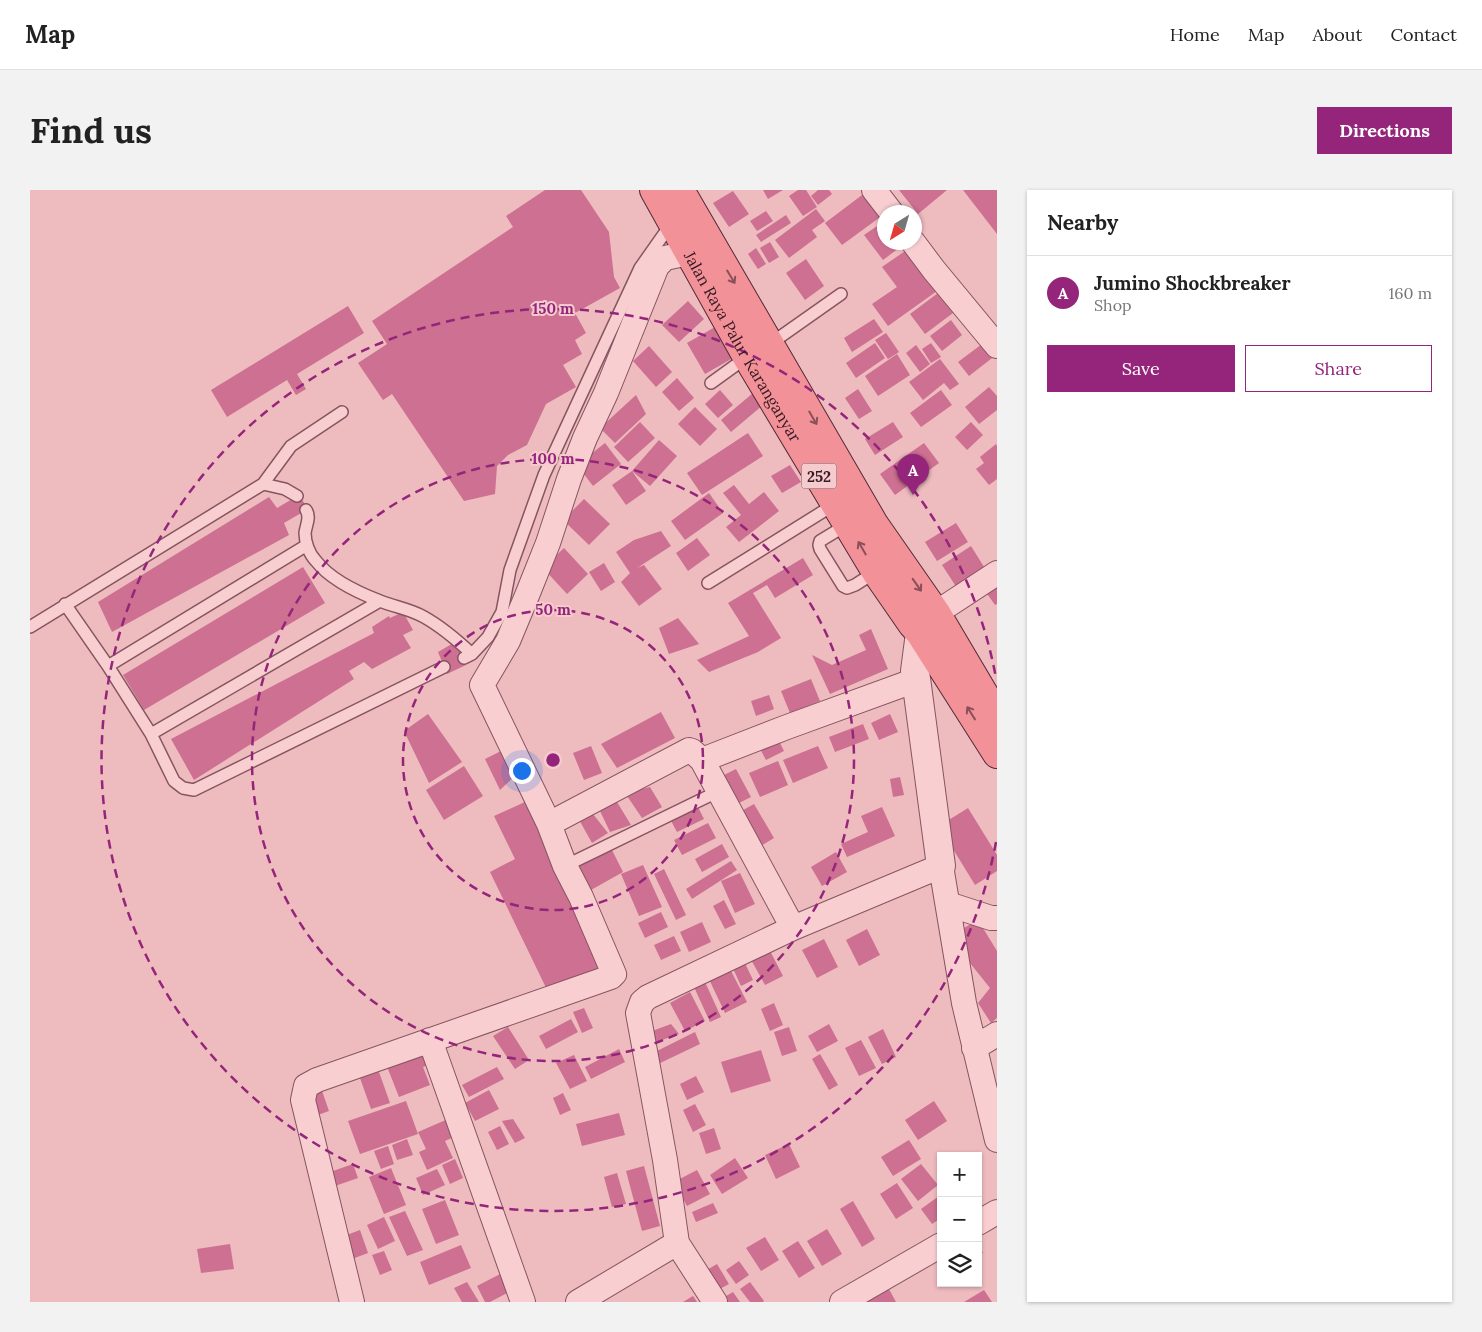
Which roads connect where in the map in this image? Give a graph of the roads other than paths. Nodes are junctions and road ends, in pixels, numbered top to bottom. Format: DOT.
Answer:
graph roads {
  1 [pos="654,190"];
  2 [pos="874,190"];
  3 [pos="886,205"];
  4 [pos="681,207"];
  5 [pos="699,247"];
  6 [pos="919,250"];
  7 [pos="841,294"];
  8 [pos="770,344"];
  9 [pos="997,346"];
  10 [pos="747,357"];
  11 [pos="711,383"];
  12 [pos="342,412"];
  13 [pos="263,484"];
  14 [pos="297,496"];
  15 [pos="306,510"];
  16 [pos="850,514"];
  17 [pos="307,545"];
  18 [pos="887,565"];
  19 [pos="997,573"];
  20 [pos="708,583"];
  21 [pos="380,601"];
  22 [pos="65,604"];
  23 [pos="928,623"];
  24 [pos="30,626"];
  25 [pos="108,666"];
  26 [pos="444,666"];
  27 [pos="916,680"];
  28 [pos="997,716"];
  29 [pos="151,734"];
  30 [pos="997,754"];
  31 [pos="702,760"];
  32 [pos="719,791"];
  33 [pos="548,824"];
  34 [pos="565,866"];
  35 [pos="941,866"];
  36 [pos="948,904"];
  37 [pos="997,918"];
  38 [pos="793,928"];
  39 [pos="997,1034"];
  40 [pos="430,1040"];
  41 [pos="974,1048"];
  42 [pos="997,1140"];
  43 [pos="997,1212"];
  44 [pos="982,1221"];
  45 [pos="676,1243"];
  46 [pos="937,1247"];
  47 [pos="352,1302"];
  48 [pos="524,1302"];
  49 [pos="578,1302"];
  50 [pos="716,1302"];
  51 [pos="842,1302"];
  1 -- 4 [label="main road, Jalan Raya Palur Karanganyar / 252"];
  2 -- 3 [label="street"];
  4 -- 5 [label="main road, Jalan Raya Palur Karanganyar / 252"];
  4 -- 21 [label="lane"];
  5 -- 8 [label="main road, Jalan Raya Palur Karanganyar / 252, one-way"];
  5 -- 10 [label="main road, Jalan Raya Palur Karanganyar / 252"];
  5 -- 33 [label="street"];
  6 -- 9 [label="street"];
  7 -- 8 [label="lane"];
  8 -- 16 [label="main road, Jalan Raya Palur Karanganyar / 252, one-way"];
  10 -- 11 [label="lane"];
  10 -- 16 [label="main road, Jalan Raya Palur Karanganyar / 252"];
  12 -- 13 [label="lane"];
  13 -- 14 [label="lane"];
  13 -- 22 [label="lane"];
  15 -- 17 [label="lane"];
  16 -- 18 [label="main road, Jalan Raya Palur Karanganyar / 252"];
  16 -- 18 [label="lane"];
  16 -- 20 [label="lane"];
  17 -- 21 [label="lane"];
  17 -- 25 [label="lane"];
  18 -- 23 [label="main road, Jalan Raya Palur Karanganyar / 252"];
  19 -- 23 [label="street"];
  21 -- 29 [label="lane"];
  22 -- 24 [label="lane"];
  22 -- 25 [label="lane"];
  23 -- 27 [label="street"];
  23 -- 28 [label="main road, Jalan Raya Palur Karanganyar / 252"];
  30 -- 23 [label="main road, Jalan Raya Palur Karanganyar / 252, one-way"];
  25 -- 29 [label="lane"];
  26 -- 29 [label="lane"];
  27 -- 31 [label="street"];
  27 -- 35 [label="street"];
  31 -- 32 [label="street"];
  31 -- 33 [label="street"];
  32 -- 34 [label="lane"];
  32 -- 38 [label="street"];
  33 -- 34 [label="street"];
  34 -- 40 [label="street"];
  35 -- 36 [label="street"];
  35 -- 38 [label="street"];
  36 -- 37 [label="street"];
  36 -- 41 [label="street"];
  38 -- 45 [label="street"];
  39 -- 41 [label="street"];
  40 -- 47 [label="street"];
  40 -- 48 [label="street"];
  41 -- 42 [label="street"];
  43 -- 44 [label="street"];
  45 -- 49 [label="street"];
  45 -- 50 [label="street"];
  46 -- 51 [label="street"];
}
